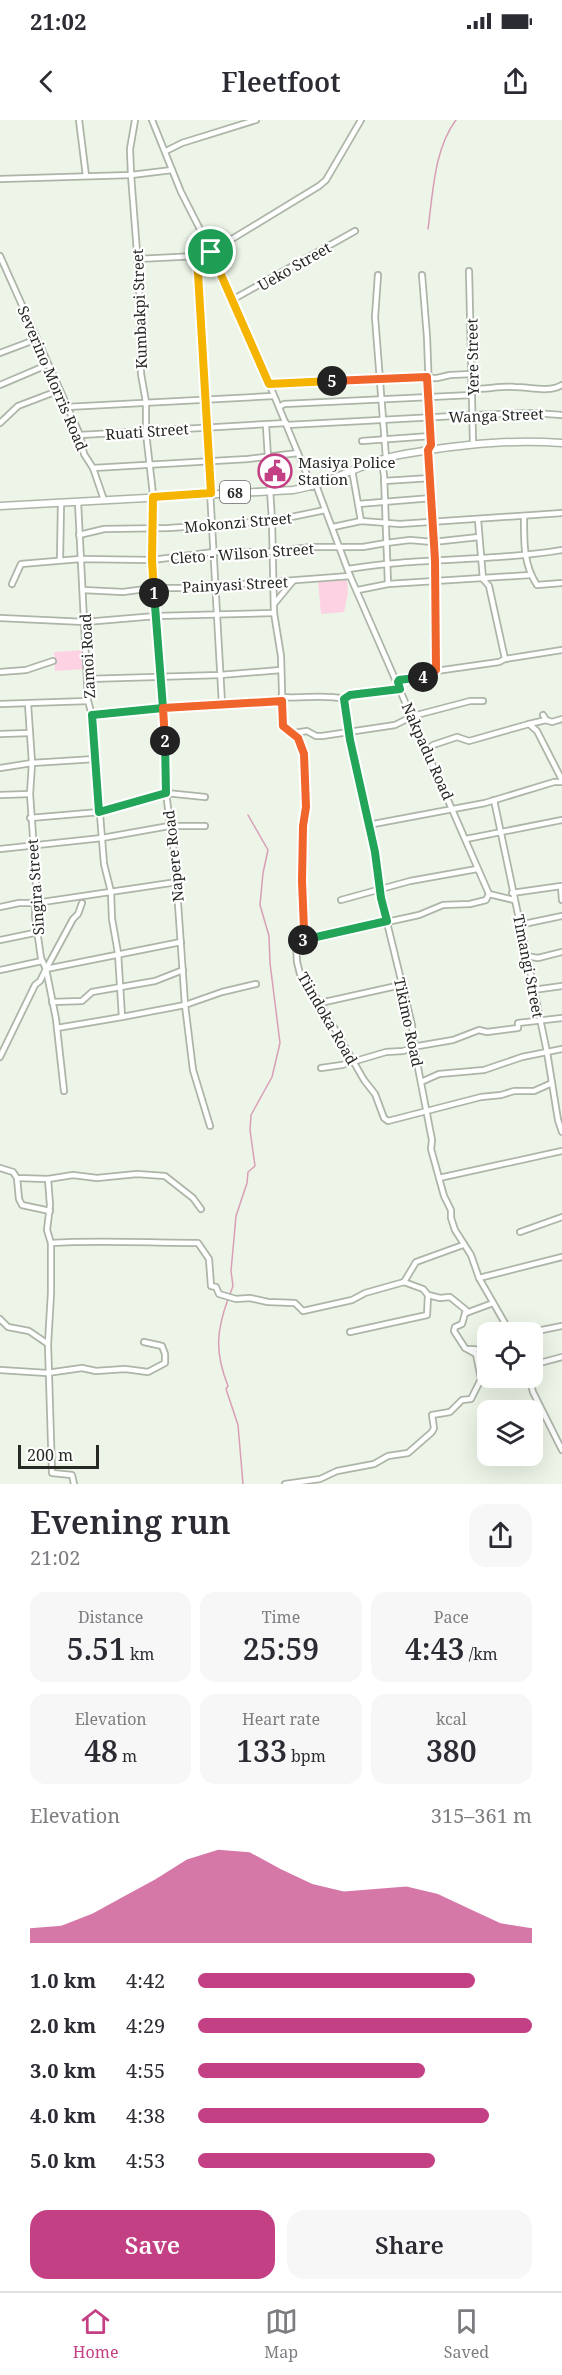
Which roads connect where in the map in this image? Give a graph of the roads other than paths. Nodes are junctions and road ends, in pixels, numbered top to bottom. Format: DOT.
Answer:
graph roads {
  1 [pos="79,120"];
  2 [pos="135,120"];
  3 [pos="152,120"];
  4 [pos="256,120"];
  5 [pos="361,120"];
  6 [pos="242,122"];
  7 [pos="166,151"];
  8 [pos="172,170"];
  9 [pos="131,175"];
  10 [pos="86,176"];
  11 [pos="0,178"];
  12 [pos="355,231"];
  13 [pos="211,251"];
  14 [pos="0,256"];
  15 [pos="197,256"];
  16 [pos="138,259"];
  17 [pos="469,271"];
  18 [pos="378,275"];
  19 [pos="422,275"];
  20 [pos="232,300"];
  21 [pos="37,339"];
  22 [pos="0,353"];
  23 [pos="47,365"];
  24 [pos="472,374"];
  25 [pos="427,377"];
  26 [pos="379,378"];
  27 [pos="269,384"];
  28 [pos="0,385"];
  29 [pos="562,385"];
  30 [pos="473,389"];
  31 [pos="60,390"];
  32 [pos="472,395"];
  33 [pos="273,396"];
  34 [pos="429,397"];
  35 [pos="380,399"];
  36 [pos="205,401"];
  37 [pos="146,402"];
  38 [pos="66,407"];
  39 [pos="279,407"];
  40 [pos="473,415"];
  41 [pos="562,415"];
  42 [pos="429,418"];
  43 [pos="381,419"];
  44 [pos="0,423"];
  45 [pos="286,424"];
  46 [pos="266,426"];
  47 [pos="207,427"];
  48 [pos="146,432"];
  49 [pos="80,435"];
  50 [pos="430,436"];
  51 [pos="383,440"];
  52 [pos="362,441"];
  53 [pos="473,443"];
  54 [pos="562,443"];
  55 [pos="428,450"];
  56 [pos="298,453"];
  57 [pos="267,456"];
  58 [pos="384,459"];
  59 [pos="209,460"];
  60 [pos="149,464"];
  61 [pos="93,468"];
  62 [pos="352,470"];
  63 [pos="431,478"];
  64 [pos="384,481"];
  65 [pos="314,486"];
  66 [pos="269,491"];
  67 [pos="211,493"];
  68 [pos="153,497"];
  69 [pos="432,498"];
  70 [pos="104,500"];
  71 [pos="78,502"];
  72 [pos="61,503"];
  73 [pos="385,503"];
  74 [pos="358,504"];
  75 [pos="0,506"];
  76 [pos="325,510"];
  77 [pos="562,513"];
  78 [pos="524,516"];
  79 [pos="273,520"];
  80 [pos="478,520"];
  81 [pos="362,521"];
  82 [pos="432,521"];
  83 [pos="385,523"];
  84 [pos="212,524"];
  85 [pos="333,527"];
  86 [pos="153,528"];
  87 [pos="79,535"];
  88 [pos="479,537"];
  89 [pos="433,542"];
  90 [pos="386,543"];
  91 [pos="341,548"];
  92 [pos="562,550"];
  93 [pos="273,551"];
  94 [pos="214,552"];
  95 [pos="525,555"];
  96 [pos="481,557"];
  97 [pos="80,559"];
  98 [pos="60,560"];
  99 [pos="152,560"];
  100 [pos="435,560"];
  101 [pos="388,563"];
  102 [pos="348,569"];
  103 [pos="530,575"];
  104 [pos="350,576"];
  105 [pos="483,579"];
  106 [pos="436,580"];
  107 [pos="294,581"];
  108 [pos="273,582"];
  109 [pos="562,583"];
  110 [pos="12,584"];
  111 [pos="388,584"];
  112 [pos="215,585"];
  113 [pos="153,588"];
  114 [pos="83,590"];
  115 [pos="358,590"];
  116 [pos="274,604"];
  117 [pos="274,613"];
  118 [pos="218,615"];
  119 [pos="156,616"];
  120 [pos="0,618"];
  121 [pos="85,622"];
  122 [pos="562,650"];
  123 [pos="505,658"];
  124 [pos="53,661"];
  125 [pos="281,670"];
  126 [pos="436,670"];
  127 [pos="0,672"];
  128 [pos="220,675"];
  129 [pos="161,677"];
  130 [pos="87,679"];
  131 [pos="398,682"];
  132 [pos="400,689"];
  133 [pos="281,699"];
  134 [pos="344,699"];
  135 [pos="88,700"];
  136 [pos="483,700"];
  137 [pos="0,704"];
  138 [pos="28,704"];
  139 [pos="222,705"];
  140 [pos="163,708"];
  141 [pos="92,715"];
  142 [pos="413,716"];
  143 [pos="562,719"];
  144 [pos="529,724"];
  145 [pos="348,731"];
  146 [pos="30,733"];
  147 [pos="294,733"];
  148 [pos="0,734"];
  149 [pos="424,744"];
  150 [pos="433,745"];
  151 [pos="427,750"];
  152 [pos="94,759"];
  153 [pos="32,763"];
  154 [pos="0,768"];
  155 [pos="562,781"];
  156 [pos="166,793"];
  157 [pos="30,794"];
  158 [pos="0,795"];
  159 [pos="205,797"];
  160 [pos="494,800"];
  161 [pos="452,807"];
  162 [pos="99,812"];
  163 [pos="30,818"];
  164 [pos="562,820"];
  165 [pos="368,825"];
  166 [pos="169,826"];
  167 [pos="205,826"];
  168 [pos="500,832"];
  169 [pos="102,838"];
  170 [pos="466,839"];
  171 [pos="32,845"];
  172 [pos="0,849"];
  173 [pos="477,869"];
  174 [pos="177,882"];
  175 [pos="380,889"];
  176 [pos="111,892"];
  177 [pos="512,893"];
  178 [pos="489,894"];
  179 [pos="341,900"];
  180 [pos="514,900"];
  181 [pos="562,900"];
  182 [pos="36,903"];
  183 [pos="82,903"];
  184 [pos="0,907"];
  185 [pos="562,916"];
  186 [pos="387,921"];
  187 [pos="519,925"];
  188 [pos="39,932"];
  189 [pos="0,940"];
  190 [pos="300,941"];
  191 [pos="181,942"];
  192 [pos="562,952"];
  193 [pos="118,953"];
  194 [pos="526,956"];
  195 [pos="42,961"];
  196 [pos="46,969"];
  197 [pos="0,970"];
  198 [pos="183,970"];
  199 [pos="256,984"];
  200 [pos="401,985"];
  201 [pos="562,986"];
  202 [pos="120,988"];
  203 [pos="533,990"];
  204 [pos="52,1002"];
  205 [pos="320,1003"];
  206 [pos="185,1005"];
  207 [pos="122,1017"];
  208 [pos="562,1018"];
  209 [pos="539,1020"];
  210 [pos="57,1028"];
  211 [pos="414,1047"];
  212 [pos="562,1049"];
  213 [pos="547,1052"];
  214 [pos="0,1057"];
  215 [pos="353,1062"];
  216 [pos="321,1068"];
  217 [pos="421,1082"];
  218 [pos="552,1083"];
  219 [pos="64,1091"];
  220 [pos="426,1111"];
  221 [pos="210,1126"];
  222 [pos="562,1132"];
  223 [pos="562,1151"];
  224 [pos="0,1168"];
  225 [pos="18,1178"];
  226 [pos="439,1178"];
  227 [pos="48,1179"];
  228 [pos="201,1209"];
  229 [pos="50,1211"];
  230 [pos="562,1217"];
  231 [pos="520,1233"];
  232 [pos="51,1243"];
  233 [pos="463,1245"];
  234 [pos="562,1257"];
  235 [pos="479,1278"];
  236 [pos="404,1282"];
  237 [pos="428,1295"];
  238 [pos="493,1303"];
  239 [pos="466,1313"];
  240 [pos="0,1319"];
  241 [pos="504,1322"];
  242 [pos="562,1326"];
  243 [pos="543,1330"];
  244 [pos="350,1332"];
  245 [pos="144,1342"];
  246 [pos="48,1344"];
  247 [pos="470,1349"];
  248 [pos="477,1349"];
  249 [pos="562,1358"];
  250 [pos="543,1362"];
  251 [pos="0,1370"];
  252 [pos="50,1373"];
  253 [pos="532,1388"];
  254 [pos="562,1450"];
  255 [pos="74,1484"];
  256 [pos="285,1484"];
  1 -- 10 [label="street"];
  2 -- 9 [label="street, Kumbakpi Street"];
  3 -- 7 [label="street, Nakpadu Road"];
  4 -- 6 [label="street"];
  5 -- 13 [label="street"];
  6 -- 7 [label="street"];
  7 -- 8 [label="street, Nakpadu Road"];
  8 -- 9 [label="street"];
  8 -- 13 [label="street, Nakpadu Road"];
  9 -- 10 [label="street"];
  9 -- 16 [label="street, Kumbakpi Street"];
  10 -- 11 [label="street"];
  12 -- 20 [label="street, Ueko Street"];
  13 -- 15 [label="street"];
  13 -- 20 [label="street, Nakpadu Road"];
  14 -- 21 [label="street, Severino Morris Road"];
  15 -- 16 [label="street"];
  15 -- 36 [label="street"];
  16 -- 37 [label="street, Kumbakpi Street"];
  17 -- 24 [label="street, Yere Street"];
  18 -- 26 [label="street"];
  19 -- 25 [label="street"];
  20 -- 27 [label="street, Nakpadu Road"];
  21 -- 22 [label="street"];
  21 -- 23 [label="street, Severino Morris Road"];
  23 -- 28 [label="street"];
  23 -- 31 [label="street, Severino Morris Road"];
  24 -- 25 [label="street"];
  24 -- 30 [label="street, Yere Street"];
  25 -- 26 [label="street"];
  25 -- 34 [label="street"];
  26 -- 27 [label="street"];
  26 -- 35 [label="street"];
  27 -- 33 [label="street, Nakpadu Road"];
  29 -- 30 [label="street"];
  30 -- 32 [label="street, Yere Street"];
  31 -- 38 [label="street, Severino Morris Road"];
  31 -- 44 [label="street"];
  32 -- 34 [label="street"];
  32 -- 40 [label="street, Yere Street"];
  33 -- 36 [label="street"];
  33 -- 39 [label="street, Nakpadu Road"];
  34 -- 35 [label="street"];
  34 -- 42 [label="street"];
  35 -- 39 [label="street"];
  35 -- 43 [label="street"];
  36 -- 37 [label="street"];
  36 -- 47 [label="street"];
  37 -- 38 [label="street"];
  37 -- 48 [label="street, Kumbakpi Street"];
  38 -- 49 [label="street, Severino Morris Road"];
  39 -- 45 [label="street, Nakpadu Road"];
  40 -- 41 [label="street, Wanga Street"];
  40 -- 42 [label="street, Wanga Street"];
  40 -- 53 [label="street, Yere Street"];
  42 -- 43 [label="street, Wanga Street"];
  42 -- 50 [label="street"];
  43 -- 45 [label="street, Wanga Street"];
  43 -- 51 [label="street"];
  45 -- 46 [label="street, Ruati Street"];
  45 -- 56 [label="street, Nakpadu Road"];
  46 -- 47 [label="street, Ruati Street"];
  46 -- 57 [label="street"];
  47 -- 48 [label="street, Ruati Street"];
  47 -- 59 [label="street"];
  48 -- 49 [label="street, Ruati Street"];
  48 -- 60 [label="street, Kumbakpi Street"];
  49 -- 61 [label="street, Severino Morris Road"];
  50 -- 51 [label="street"];
  50 -- 55 [label="street"];
  51 -- 52 [label="street"];
  51 -- 58 [label="street"];
  53 -- 54 [label="main road, 68"];
  53 -- 55 [label="main road, 68"];
  55 -- 58 [label="main road, 68"];
  55 -- 63 [label="street"];
  56 -- 57 [label="street"];
  56 -- 65 [label="street, Nakpadu Road"];
  57 -- 59 [label="street"];
  57 -- 66 [label="street"];
  58 -- 62 [label="main road, 68"];
  58 -- 64 [label="street"];
  59 -- 60 [label="street"];
  59 -- 67 [label="street"];
  60 -- 61 [label="street"];
  60 -- 68 [label="street, Kumbakpi Street"];
  61 -- 70 [label="street, Severino Morris Road"];
  62 -- 65 [label="main road, 68"];
  62 -- 74 [label="street"];
  63 -- 64 [label="street"];
  63 -- 69 [label="street"];
  64 -- 73 [label="street"];
  65 -- 66 [label="main road, 68"];
  65 -- 76 [label="street, Nakpadu Road"];
  66 -- 67 [label="main road, 68"];
  66 -- 79 [label="street"];
  67 -- 68 [label="main road, 68"];
  67 -- 84 [label="street"];
  68 -- 70 [label="main road, 68"];
  68 -- 86 [label="street, Napere Road"];
  69 -- 73 [label="street"];
  69 -- 82 [label="street"];
  70 -- 71 [label="main road, 68"];
  71 -- 72 [label="main road, 68"];
  71 -- 87 [label="street, Zamoi Road"];
  72 -- 75 [label="main road, 68"];
  72 -- 98 [label="street"];
  73 -- 74 [label="street"];
  73 -- 83 [label="street"];
  74 -- 81 [label="street"];
  76 -- 79 [label="street, Mokonzi Street"];
  76 -- 85 [label="street, Nakpadu Road"];
  77 -- 78 [label="street"];
  78 -- 80 [label="street"];
  78 -- 95 [label="street"];
  79 -- 84 [label="street, Mokonzi Street"];
  79 -- 93 [label="street"];
  80 -- 82 [label="street"];
  80 -- 88 [label="street"];
  81 -- 83 [label="street"];
  81 -- 85 [label="street"];
  82 -- 83 [label="street"];
  82 -- 89 [label="street"];
  83 -- 90 [label="street"];
  84 -- 86 [label="street, Mokonzi Street"];
  84 -- 94 [label="street"];
  85 -- 91 [label="street, Nakpadu Road"];
  86 -- 87 [label="street, Mokonzi Street"];
  86 -- 99 [label="street, Napere Road"];
  87 -- 97 [label="street, Zamoi Road"];
  88 -- 89 [label="street, Cleto - Wilson Street"];
  88 -- 96 [label="street"];
  89 -- 90 [label="street, Cleto - Wilson Street"];
  89 -- 100 [label="street"];
  90 -- 91 [label="street, Cleto - Wilson Street"];
  90 -- 101 [label="street"];
  91 -- 93 [label="street, Cleto - Wilson Street"];
  91 -- 102 [label="street, Nakpadu Road"];
  92 -- 95 [label="street"];
  93 -- 94 [label="street, Cleto - Wilson Street"];
  93 -- 108 [label="street"];
  94 -- 99 [label="street, Cleto - Wilson Street"];
  94 -- 112 [label="street"];
  95 -- 96 [label="street"];
  95 -- 103 [label="street"];
  96 -- 100 [label="street"];
  96 -- 105 [label="street"];
  97 -- 98 [label="street, Cleto - Wilson Street"];
  97 -- 99 [label="street, Cleto - Wilson Street"];
  97 -- 114 [label="street, Zamoi Road"];
  98 -- 110 [label="street, Cleto - Wilson Street"];
  99 -- 113 [label="street, Napere Road"];
  100 -- 101 [label="street"];
  100 -- 106 [label="street"];
  101 -- 102 [label="street"];
  101 -- 111 [label="street"];
  102 -- 104 [label="street, Nakpadu Road"];
  103 -- 105 [label="street"];
  103 -- 109 [label="street"];
  104 -- 107 [label="street, Painyasi Street"];
  104 -- 115 [label="street, Nakpadu Road"];
  105 -- 106 [label="street"];
  105 -- 123 [label="street"];
  106 -- 111 [label="street"];
  106 -- 126 [label="street"];
  107 -- 108 [label="street, Painyasi Street"];
  107 -- 116 [label="street"];
  108 -- 112 [label="street, Painyasi Street"];
  108 -- 116 [label="street"];
  111 -- 115 [label="street"];
  112 -- 113 [label="street, Painyasi Street"];
  112 -- 118 [label="street"];
  113 -- 114 [label="street, Painyasi Street"];
  113 -- 119 [label="street, Napere Road"];
  114 -- 121 [label="street, Zamoi Road"];
  115 -- 131 [label="street, Nakpadu Road"];
  116 -- 117 [label="street"];
  117 -- 118 [label="street"];
  117 -- 125 [label="street"];
  118 -- 119 [label="street"];
  118 -- 128 [label="street"];
  119 -- 121 [label="street"];
  119 -- 129 [label="street, Napere Road"];
  120 -- 121 [label="street"];
  121 -- 130 [label="street, Zamoi Road"];
  122 -- 123 [label="street"];
  123 -- 126 [label="street"];
  124 -- 127 [label="street"];
  125 -- 128 [label="street"];
  125 -- 133 [label="street"];
  126 -- 131 [label="street"];
  128 -- 129 [label="street"];
  128 -- 139 [label="street"];
  129 -- 130 [label="street"];
  129 -- 140 [label="street, Napere Road"];
  130 -- 135 [label="street, Zamoi Road"];
  131 -- 132 [label="street, Nakpadu Road"];
  132 -- 134 [label="street"];
  132 -- 142 [label="street, Nakpadu Road"];
  133 -- 134 [label="street"];
  133 -- 139 [label="street"];
  133 -- 147 [label="street, Tiindoka Road"];
  134 -- 145 [label="street, Tikimo Road"];
  135 -- 138 [label="street"];
  135 -- 141 [label="street, Zamoi Road"];
  136 -- 142 [label="street"];
  137 -- 138 [label="street"];
  138 -- 146 [label="street, Singira Street"];
  139 -- 140 [label="street"];
  140 -- 141 [label="street"];
  140 -- 156 [label="street, Napere Road"];
  141 -- 152 [label="street, Zamoi Road"];
  142 -- 145 [label="street"];
  142 -- 149 [label="street, Nakpadu Road"];
  143 -- 144 [label="street"];
  144 -- 150 [label="street"];
  144 -- 155 [label="street"];
  145 -- 147 [label="street"];
  145 -- 165 [label="street, Tikimo Road"];
  146 -- 148 [label="street"];
  146 -- 153 [label="street, Singira Street"];
  147 -- 190 [label="street, Tiindoka Road"];
  149 -- 150 [label="street"];
  149 -- 151 [label="street, Nakpadu Road"];
  150 -- 151 [label="street"];
  151 -- 161 [label="street, Nakpadu Road"];
  152 -- 153 [label="street"];
  152 -- 162 [label="street, Zamoi Road"];
  153 -- 154 [label="street"];
  153 -- 157 [label="street, Singira Street"];
  155 -- 160 [label="street"];
  156 -- 159 [label="street"];
  156 -- 162 [label="street"];
  156 -- 166 [label="street, Napere Road"];
  157 -- 158 [label="street"];
  157 -- 163 [label="street, Singira Street"];
  160 -- 161 [label="street"];
  160 -- 168 [label="street, Timangi Street"];
  161 -- 165 [label="street"];
  161 -- 170 [label="street, Nakpadu Road"];
  162 -- 163 [label="street"];
  162 -- 169 [label="street, Zamoi Road"];
  163 -- 171 [label="street, Singira Street"];
  164 -- 168 [label="street"];
  165 -- 175 [label="street, Tikimo Road"];
  166 -- 167 [label="street"];
  166 -- 169 [label="street"];
  166 -- 174 [label="street, Napere Road"];
  168 -- 170 [label="street"];
  168 -- 177 [label="street, Timangi Street"];
  169 -- 171 [label="street"];
  169 -- 176 [label="street, Zamoi Road"];
  170 -- 173 [label="street, Nakpadu Road"];
  171 -- 172 [label="street"];
  171 -- 182 [label="street, Singira Street"];
  173 -- 175 [label="street"];
  173 -- 178 [label="street, Nakpadu Road"];
  174 -- 176 [label="street"];
  174 -- 191 [label="street, Napere Road"];
  175 -- 179 [label="street"];
  175 -- 186 [label="street, Tikimo Road"];
  176 -- 182 [label="street"];
  176 -- 193 [label="street, Zamoi Road"];
  177 -- 180 [label="street, Timangi Street"];
  177 -- 181 [label="street"];
  178 -- 180 [label="street"];
  178 -- 186 [label="street"];
  180 -- 187 [label="street, Timangi Street"];
  182 -- 184 [label="street"];
  182 -- 188 [label="street, Singira Street"];
  183 -- 196 [label="street"];
  185 -- 187 [label="street"];
  186 -- 190 [label="street"];
  186 -- 200 [label="street, Tikimo Road"];
  187 -- 194 [label="street, Timangi Street"];
  188 -- 189 [label="street"];
  188 -- 195 [label="street, Singira Street"];
  190 -- 205 [label="street, Tiindoka Road"];
  191 -- 193 [label="street"];
  191 -- 198 [label="street, Napere Road"];
  192 -- 194 [label="street"];
  193 -- 196 [label="street"];
  193 -- 202 [label="street, Zamoi Road"];
  194 -- 203 [label="street, Timangi Street"];
  195 -- 196 [label="street, Singira Street"];
  195 -- 197 [label="street"];
  196 -- 204 [label="street, Singira Street"];
  196 -- 214 [label="street"];
  198 -- 202 [label="street"];
  198 -- 206 [label="street, Napere Road"];
  199 -- 206 [label="street"];
  200 -- 205 [label="street"];
  200 -- 211 [label="street, Tikimo Road"];
  201 -- 203 [label="street"];
  202 -- 204 [label="street"];
  202 -- 207 [label="street, Zamoi Road"];
  203 -- 209 [label="street, Timangi Street"];
  204 -- 210 [label="street, Singira Street"];
  205 -- 215 [label="street, Tiindoka Road"];
  206 -- 207 [label="street"];
  206 -- 221 [label="street, Napere Road"];
  207 -- 210 [label="street"];
  208 -- 209 [label="street"];
  209 -- 211 [label="street"];
  209 -- 213 [label="street, Timangi Street"];
  210 -- 219 [label="street, Singira Street"];
  211 -- 215 [label="street"];
  211 -- 217 [label="street, Tikimo Road"];
  212 -- 213 [label="street"];
  213 -- 217 [label="street"];
  213 -- 218 [label="street, Timangi Street"];
  215 -- 216 [label="street"];
  215 -- 220 [label="street, Tiindoka Road"];
  217 -- 220 [label="street, Tikimo Road"];
  218 -- 220 [label="street"];
  218 -- 222 [label="street, Timangi Street"];
  220 -- 226 [label="street, Tikimo Road"];
  223 -- 226 [label="street"];
  224 -- 225 [label="street"];
  225 -- 227 [label="street"];
  225 -- 229 [label="street"];
  226 -- 233 [label="street, Tikimo Road"];
  227 -- 228 [label="street"];
  227 -- 229 [label="street"];
  229 -- 232 [label="street"];
  230 -- 231 [label="street"];
  232 -- 236 [label="street"];
  232 -- 246 [label="street"];
  233 -- 235 [label="street, Tikimo Road"];
  233 -- 236 [label="street"];
  234 -- 235 [label="street"];
  235 -- 238 [label="street, Tikimo Road"];
  236 -- 237 [label="street"];
  237 -- 239 [label="street"];
  237 -- 244 [label="street"];
  238 -- 239 [label="street"];
  238 -- 241 [label="street, Tikimo Road"];
  239 -- 247 [label="street"];
  240 -- 246 [label="street"];
  242 -- 243 [label="street"];
  245 -- 252 [label="street"];
  246 -- 252 [label="street"];
  247 -- 248 [label="street"];
  247 -- 256 [label="street"];
  249 -- 250 [label="street"];
  251 -- 252 [label="street"];
  252 -- 255 [label="street"];
  253 -- 254 [label="street"];
}
